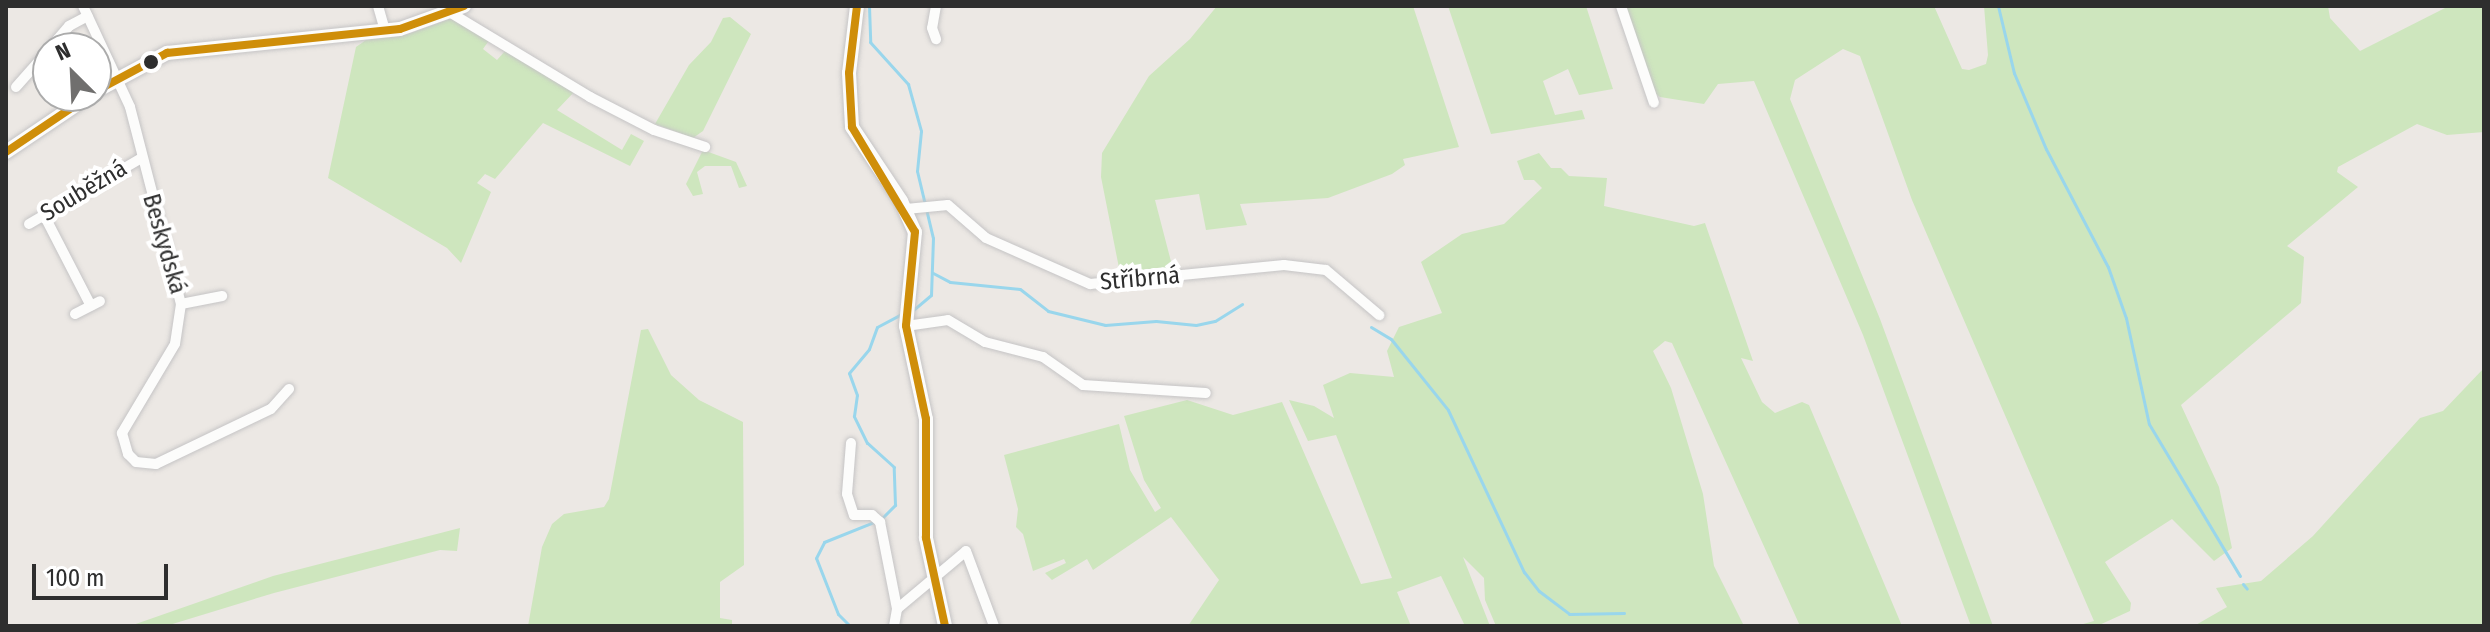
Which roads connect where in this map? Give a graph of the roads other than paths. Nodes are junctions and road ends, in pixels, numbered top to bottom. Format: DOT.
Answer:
graph roads {
  1 [pos="378,6"];
  2 [pos="857,6"];
  3 [pos="936,6"];
  4 [pos="1621,6"];
  5 [pos="457,10"];
  6 [pos="86,11"];
  7 [pos="385,30"];
  8 [pos="64,32"];
  9 [pos="936,39"];
  10 [pos="32,69"];
  11 [pos="116,77"];
  12 [pos="112,80"];
  13 [pos="16,87"];
  14 [pos="1654,103"];
  15 [pos="65,112"];
  16 [pos="705,147"];
  17 [pos="6,152"];
  18 [pos="140,159"];
  19 [pos="911,208"];
  20 [pos="44,215"];
  21 [pos="29,224"];
  22 [pos="222,296"];
  23 [pos="181,304"];
  24 [pos="75,314"];
  25 [pos="1379,315"];
  26 [pos="907,317"];
  27 [pos="289,389"];
  28 [pos="1206,393"];
  29 [pos="851,443"];
  30 [pos="935,582"];
  31 [pos="897,609"];
  32 [pos="894,626"];
  33 [pos="945,626"];
  34 [pos="994,626"];
  1 -- 7 [label="street"];
  2 -- 19 [label="street"];
  3 -- 9 [label="street"];
  4 -- 14 [label="street"];
  5 -- 7 [label="street"];
  5 -- 16 [label="street"];
  6 -- 8 [label="street"];
  6 -- 11 [label="street, Beskydská"];
  7 -- 11 [label="street"];
  10 -- 13 [label="street"];
  11 -- 12 [label="street"];
  11 -- 18 [label="street, Beskydská"];
  15 -- 17 [label="street"];
  18 -- 20 [label="street, Souběžná"];
  18 -- 23 [label="street, Beskydská"];
  19 -- 25 [label="street, Stříbrná"];
  19 -- 26 [label="street"];
  20 -- 21 [label="street, Souběžná"];
  20 -- 24 [label="street"];
  22 -- 23 [label="street"];
  23 -- 27 [label="street, Beskydská"];
  26 -- 28 [label="street"];
  26 -- 30 [label="street"];
  29 -- 31 [label="street"];
  30 -- 31 [label="street"];
  30 -- 33 [label="street"];
  30 -- 34 [label="street"];
  31 -- 32 [label="street"];
}
